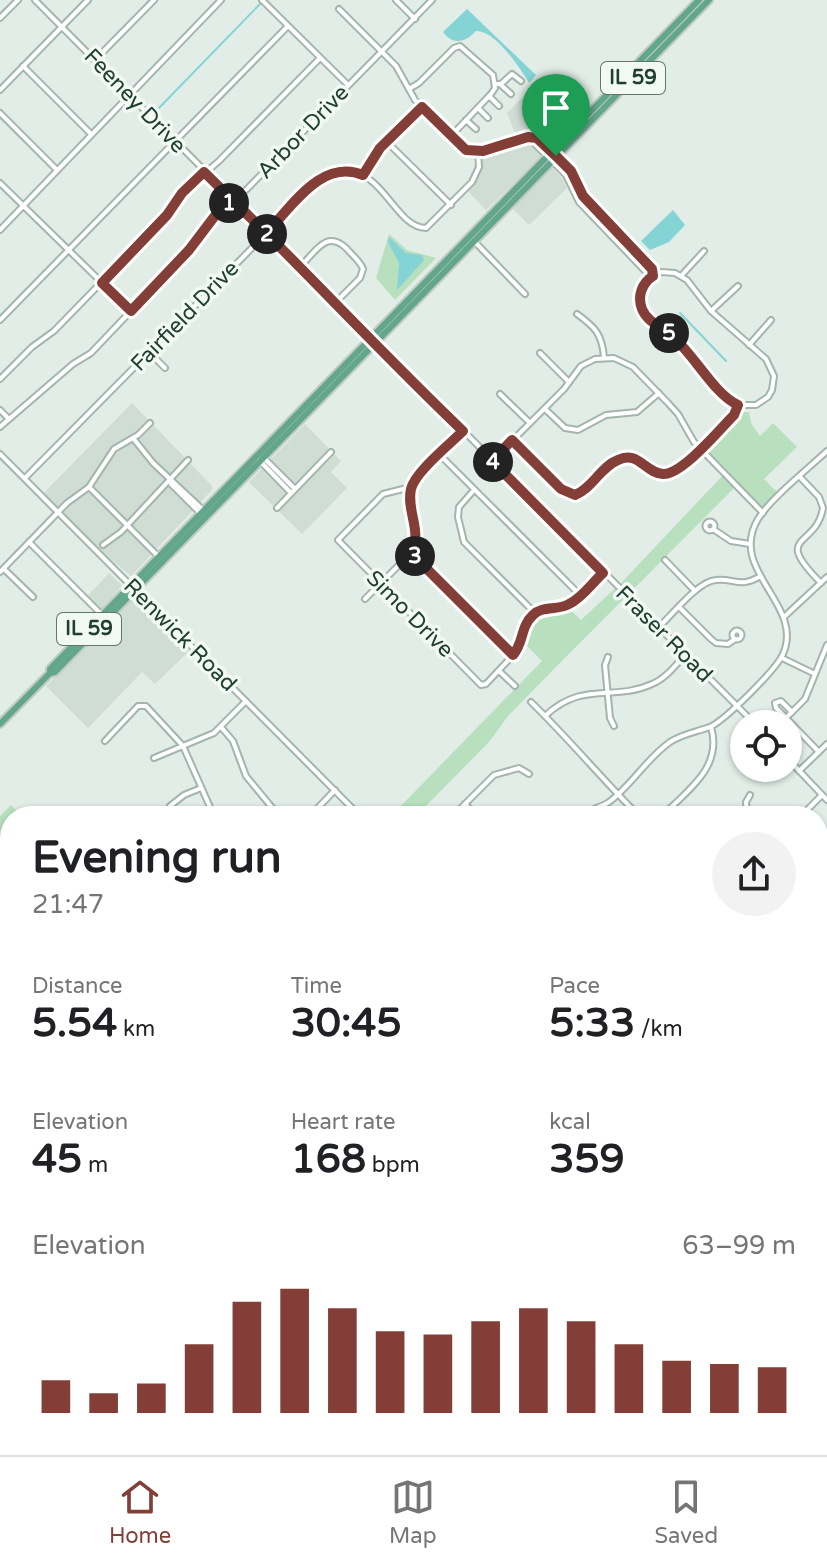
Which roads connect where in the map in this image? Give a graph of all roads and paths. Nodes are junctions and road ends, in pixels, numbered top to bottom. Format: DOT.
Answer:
graph roads {
  1 [pos="18,0"];
  2 [pos="35,0"];
  3 [pos="88,0"];
  4 [pos="154,0"];
  5 [pos="221,0"];
  6 [pos="262,0"];
  7 [pos="396,0"];
  8 [pos="432,0"];
  9 [pos="699,0"];
  10 [pos="709,0"];
  11 [pos="339,9"];
  12 [pos="0,18"];
  13 [pos="415,19"];
  14 [pos="62,26"];
  15 [pos="288,26"];
  16 [pos="382,52"];
  17 [pos="320,58"];
  18 [pos="95,60"];
  19 [pos="23,66"];
  20 [pos="521,81"];
  21 [pos="498,84"];
  22 [pos="348,85"];
  23 [pos="409,89"];
  24 [pos="0,90"];
  25 [pos="511,94"];
  26 [pos="129,95"];
  27 [pos="488,96"];
  28 [pos="499,106"];
  29 [pos="422,107"];
  30 [pos="477,108"];
  31 [pos="0,113"];
  32 [pos="488,118"];
  33 [pos="466,120"];
  34 [pos="476,129"];
  35 [pos="91,134"];
  36 [pos="451,136"];
  37 [pos="176,142"];
  38 [pos="387,142"];
  39 [pos="478,152"];
  40 [pos="552,156"];
  41 [pos="57,170"];
  42 [pos="204,172"];
  43 [pos="363,175"];
  44 [pos="0,183"];
  45 [pos="232,199"];
  46 [pos="451,205"];
  47 [pos="23,206"];
  48 [pos="599,218"];
  49 [pos="0,230"];
  50 [pos="266,233"];
  51 [pos="472,239"];
  52 [pos="631,246"];
  53 [pos="68,251"];
  54 [pos="626,251"];
  55 [pos="704,251"];
  56 [pos="300,267"];
  57 [pos="653,276"];
  58 [pos="681,276"];
  59 [pos="102,283"];
  60 [pos="738,286"];
  61 [pos="525,294"];
  62 [pos="336,302"];
  63 [pos="131,311"];
  64 [pos="711,311"];
  65 [pos="577,314"];
  66 [pos="0,320"];
  67 [pos="771,320"];
  68 [pos="373,340"];
  69 [pos="749,345"];
  70 [pos="150,353"];
  71 [pos="540,353"];
  72 [pos="604,357"];
  73 [pos="165,368"];
  74 [pos="0,379"];
  75 [pos="569,382"];
  76 [pos="659,393"];
  77 [pos="500,394"];
  78 [pos="738,405"];
  79 [pos="545,409"];
  80 [pos="0,410"];
  81 [pos="8,418"];
  82 [pos="150,423"];
  83 [pos="530,423"];
  84 [pos="0,427"];
  85 [pos="463,431"];
  86 [pos="133,438"];
  87 [pos="512,440"];
  88 [pos="700,449"];
  89 [pos="827,451"];
  90 [pos="331,452"];
  91 [pos="0,454"];
  92 [pos="440,455"];
  93 [pos="259,457"];
  94 [pos="188,460"];
  95 [pos="492,461"];
  96 [pos="800,477"];
  97 [pos="25,478"];
  98 [pos="170,480"];
  99 [pos="89,487"];
  100 [pos="411,487"];
  101 [pos="474,490"];
  102 [pos="293,491"];
  103 [pos="277,508"];
  104 [pos="59,512"];
  105 [pos="763,513"];
  106 [pos="204,514"];
  107 [pos="128,525"];
  108 [pos="713,529"];
  109 [pos="29,542"];
  110 [pos="750,544"];
  111 [pos="103,545"];
  112 [pos="93,547"];
  113 [pos="411,553"];
  114 [pos="101,555"];
  115 [pos="159,557"];
  116 [pos="665,560"];
  117 [pos="2,570"];
  118 [pos="603,573"];
  119 [pos="760,577"];
  120 [pos="827,577"];
  121 [pos="821,583"];
  122 [pos="380,584"];
  123 [pos="133,588"];
  124 [pos="695,591"];
  125 [pos="580,595"];
  126 [pos="33,597"];
  127 [pos="365,599"];
  128 [pos="679,607"];
  129 [pos="535,613"];
  130 [pos="104,617"];
  131 [pos="784,617"];
  132 [pos="658,628"];
  133 [pos="735,639"];
  134 [pos="827,645"];
  135 [pos="513,655"];
  136 [pos="685,655"];
  137 [pos="608,657"];
  138 [pos="782,658"];
  139 [pos="827,659"];
  140 [pos="819,666"];
  141 [pos="499,671"];
  142 [pos="815,674"];
  143 [pos="515,686"];
  144 [pos="607,692"];
  145 [pos="246,701"];
  146 [pos="531,702"];
  147 [pos="736,705"];
  148 [pos="741,710"];
  149 [pos="779,710"];
  150 [pos="790,710"];
  151 [pos="794,710"];
  152 [pos="545,716"];
  153 [pos="0,724"];
  154 [pos="614,726"];
  155 [pos="711,726"];
  156 [pos="221,727"];
  157 [pos="802,734"];
  158 [pos="105,741"];
  159 [pos="827,744"];
  160 [pos="183,746"];
  161 [pos="819,752"];
  162 [pos="154,758"];
  163 [pos="802,768"];
  164 [pos="529,774"];
  165 [pos="802,774"];
  166 [pos="201,788"];
  167 [pos="335,790"];
  168 [pos="617,794"];
  169 [pos="750,795"];
  170 [pos="822,795"];
  171 [pos="827,800"];
  172 [pos="465,804"];
  173 [pos="170,806"];
  174 [pos="209,806"];
  175 [pos="271,806"];
  176 [pos="320,806"];
  177 [pos="350,806"];
  178 [pos="598,806"];
  179 [pos="629,806"];
  180 [pos="671,806"];
  181 [pos="746,806"];
  182 [pos="811,806"];
  1 -- 12 [label="street"];
  2 -- 14 [label="street, Feeney Drive"];
  3 -- 14 [label="street"];
  4 -- 18 [label="street"];
  5 -- 26 [label="street"];
  6 -- 15 [label="street"];
  7 -- 13 [label="street"];
  8 -- 13 [label="street, Arbor Drive"];
  9 -- 40 [label="main road, IL 59"];
  10 -- 40 [label="main road, IL 59"];
  11 -- 16 [label="street"];
  13 -- 16 [label="street, Arbor Drive"];
  14 -- 18 [label="street, Feeney Drive"];
  14 -- 19 [label="street"];
  15 -- 17 [label="street"];
  15 -- 37 [label="street"];
  16 -- 22 [label="street, Arbor Drive"];
  16 -- 23 [label="street"];
  17 -- 22 [label="street"];
  17 -- 42 [label="street"];
  18 -- 26 [label="street, Feeney Drive"];
  19 -- 24 [label="street"];
  19 -- 35 [label="street"];
  20 -- 21 [label="street"];
  21 -- 23 [label="street"];
  21 -- 25 [label="street"];
  21 -- 27 [label="street"];
  22 -- 45 [label="street, Arbor Drive"];
  23 -- 29 [label="street"];
  26 -- 35 [label="street"];
  26 -- 37 [label="street, Feeney Drive"];
  27 -- 28 [label="street"];
  27 -- 30 [label="street"];
  29 -- 36 [label="street"];
  29 -- 38 [label="street"];
  30 -- 32 [label="street"];
  30 -- 33 [label="street"];
  31 -- 41 [label="street"];
  33 -- 34 [label="street"];
  33 -- 36 [label="street"];
  35 -- 41 [label="street"];
  36 -- 39 [label="street"];
  37 -- 42 [label="street, Feeney Drive"];
  37 -- 53 [label="street"];
  38 -- 43 [label="street"];
  38 -- 46 [label="street"];
  39 -- 40 [label="street"];
  39 -- 46 [label="street"];
  40 -- 48 [label="street"];
  40 -- 51 [label="main road, IL 59"];
  41 -- 47 [label="street"];
  42 -- 45 [label="street, Feeney Drive"];
  42 -- 59 [label="street"];
  43 -- 46 [label="street"];
  43 -- 50 [label="street, Fairfield Drive"];
  44 -- 47 [label="street"];
  45 -- 50 [label="street, Feeney Drive"];
  45 -- 63 [label="street, Arbor Drive"];
  47 -- 49 [label="street"];
  47 -- 53 [label="street"];
  48 -- 52 [label="street"];
  48 -- 54 [label="street"];
  50 -- 56 [label="street, Feeney Drive"];
  50 -- 70 [label="street, Fairfield Drive"];
  51 -- 61 [label="street"];
  51 -- 68 [label="main road, IL 59"];
  52 -- 54 [label="street"];
  52 -- 57 [label="street"];
  53 -- 59 [label="street"];
  53 -- 66 [label="street"];
  54 -- 57 [label="street"];
  55 -- 58 [label="street"];
  56 -- 62 [label="street, Feeney Drive"];
  56 -- 62 [label="street"];
  57 -- 58 [label="street"];
  57 -- 78 [label="street"];
  58 -- 64 [label="street"];
  59 -- 63 [label="street"];
  59 -- 74 [label="street"];
  60 -- 64 [label="street"];
  62 -- 68 [label="street, Feeney Drive"];
  63 -- 81 [label="street, Arbor Drive"];
  64 -- 69 [label="street"];
  65 -- 72 [label="street"];
  67 -- 69 [label="street"];
  68 -- 85 [label="street, Fraser Road"];
  68 -- 93 [label="main road, IL 59"];
  69 -- 78 [label="street"];
  70 -- 73 [label="street"];
  70 -- 97 [label="street, Fairfield Drive"];
  71 -- 75 [label="street"];
  72 -- 75 [label="street"];
  72 -- 76 [label="street"];
  75 -- 79 [label="street"];
  76 -- 79 [label="street"];
  76 -- 88 [label="street"];
  77 -- 83 [label="street"];
  78 -- 88 [label="street"];
  79 -- 83 [label="street"];
  80 -- 81 [label="street"];
  81 -- 84 [label="street, Arbor Drive"];
  82 -- 86 [label="street"];
  83 -- 87 [label="street"];
  85 -- 92 [label="street"];
  85 -- 95 [label="street, Fraser Road"];
  86 -- 98 [label="street"];
  86 -- 99 [label="street"];
  87 -- 88 [label="street"];
  87 -- 95 [label="street"];
  88 -- 105 [label="street"];
  89 -- 96 [label="street"];
  90 -- 102 [label="street"];
  91 -- 97 [label="street, Renwick Road"];
  92 -- 100 [label="street"];
  92 -- 101 [label="street"];
  93 -- 102 [label="street"];
  93 -- 106 [label="main road, IL 59"];
  94 -- 98 [label="street"];
  95 -- 118 [label="street, Fraser Road"];
  96 -- 105 [label="street"];
  96 -- 121 [label="street"];
  97 -- 104 [label="street, Renwick Road"];
  98 -- 106 [label="street"];
  98 -- 107 [label="street"];
  99 -- 104 [label="street"];
  99 -- 107 [label="street"];
  100 -- 113 [label="street"];
  100 -- 122 [label="street, Simo Drive"];
  101 -- 125 [label="street"];
  101 -- 129 [label="street"];
  102 -- 103 [label="street"];
  104 -- 109 [label="street"];
  104 -- 112 [label="street, Renwick Road"];
  105 -- 110 [label="street"];
  106 -- 115 [label="main road, IL 59"];
  106 -- 123 [label="main road, IL 59"];
  107 -- 111 [label="street"];
  107 -- 115 [label="street"];
  108 -- 110 [label="street"];
  109 -- 117 [label="street"];
  109 -- 130 [label="street"];
  110 -- 119 [label="street"];
  111 -- 112 [label="street"];
  111 -- 114 [label="street"];
  112 -- 114 [label="street, Renwick Road"];
  113 -- 122 [label="street"];
  113 -- 135 [label="street"];
  114 -- 123 [label="street, Renwick Road"];
  115 -- 123 [label="main road, IL 59"];
  116 -- 124 [label="street"];
  117 -- 126 [label="street"];
  118 -- 125 [label="street"];
  118 -- 132 [label="street, Fraser Road"];
  119 -- 124 [label="street"];
  119 -- 131 [label="street"];
  120 -- 121 [label="street"];
  121 -- 131 [label="street"];
  122 -- 127 [label="street"];
  122 -- 141 [label="street, Simo Drive"];
  123 -- 130 [label="main road, IL 59"];
  123 -- 145 [label="street, Renwick Road"];
  124 -- 128 [label="street"];
  125 -- 129 [label="street"];
  128 -- 132 [label="street"];
  128 -- 133 [label="street"];
  129 -- 135 [label="street"];
  130 -- 153 [label="main road, IL 59"];
  131 -- 138 [label="street"];
  132 -- 136 [label="street, Fraser Road"];
  134 -- 140 [label="street"];
  135 -- 141 [label="street"];
  136 -- 144 [label="street"];
  136 -- 147 [label="street, Fraser Road"];
  137 -- 144 [label="street"];
  138 -- 142 [label="street"];
  138 -- 147 [label="street"];
  139 -- 140 [label="street"];
  140 -- 142 [label="street"];
  141 -- 143 [label="street"];
  142 -- 151 [label="street"];
  144 -- 152 [label="street"];
  144 -- 154 [label="street"];
  145 -- 156 [label="street"];
  145 -- 167 [label="street, Renwick Road"];
  146 -- 152 [label="street"];
  147 -- 148 [label="street, Fraser Road"];
  147 -- 155 [label="street"];
  149 -- 150 [label="street"];
  152 -- 168 [label="street"];
  155 -- 168 [label="street"];
  155 -- 180 [label="street"];
  156 -- 160 [label="street"];
  156 -- 175 [label="street"];
  157 -- 161 [label="street"];
  158 -- 160 [label="street"];
  159 -- 161 [label="street"];
  160 -- 162 [label="street"];
  160 -- 166 [label="street"];
  161 -- 163 [label="street"];
  164 -- 172 [label="street"];
  165 -- 170 [label="street"];
  166 -- 173 [label="street"];
  166 -- 174 [label="street"];
  167 -- 176 [label="street"];
  167 -- 177 [label="street, Renwick Road"];
  168 -- 178 [label="street"];
  168 -- 179 [label="street"];
  169 -- 181 [label="street"];
  170 -- 171 [label="street"];
  170 -- 182 [label="street"];
}
